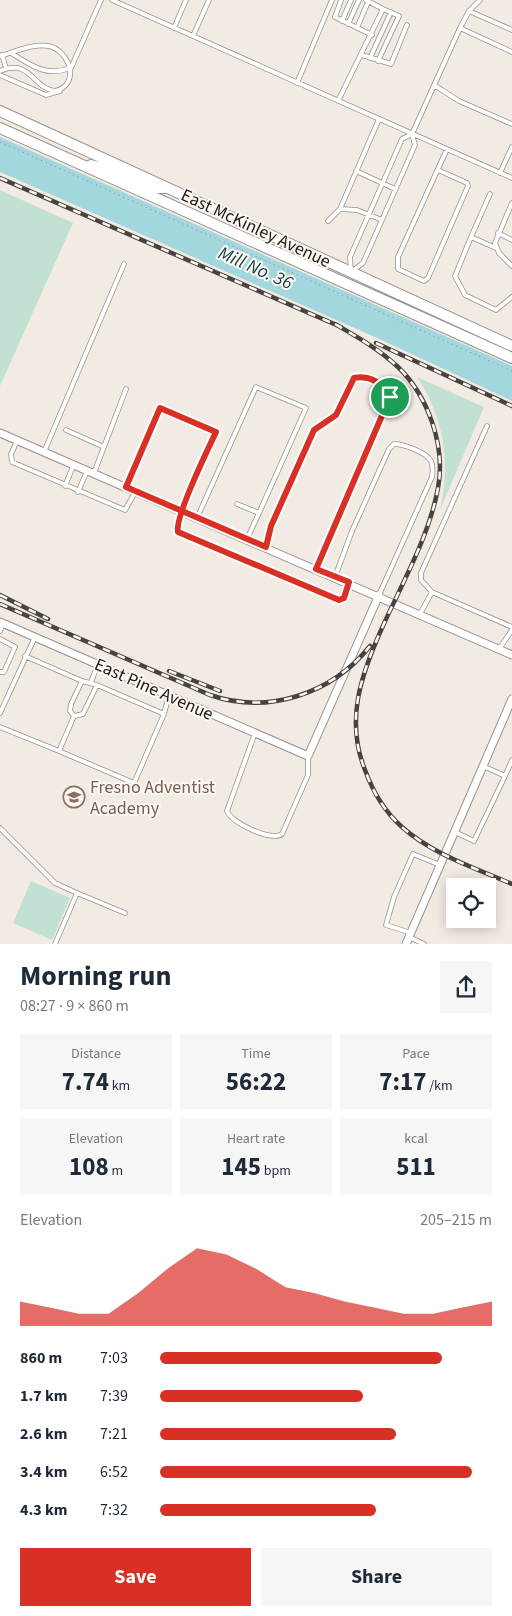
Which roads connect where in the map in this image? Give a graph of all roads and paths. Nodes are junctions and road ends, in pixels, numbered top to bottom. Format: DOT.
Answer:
graph roads {
  1 [pos="101,0"];
  2 [pos="112,0"];
  3 [pos="186,0"];
  4 [pos="210,0"];
  5 [pos="332,0"];
  6 [pos="341,0"];
  7 [pos="351,0"];
  8 [pos="359,0"];
  9 [pos="480,0"];
  10 [pos="367,1"];
  11 [pos="383,9"];
  12 [pos="469,11"];
  13 [pos="391,12"];
  14 [pos="342,21"];
  15 [pos="348,24"];
  16 [pos="407,25"];
  17 [pos="174,28"];
  18 [pos="357,28"];
  19 [pos="460,28"];
  20 [pos="512,30"];
  21 [pos="372,35"];
  22 [pos="193,36"];
  23 [pos="512,52"];
  24 [pos="11,53"];
  25 [pos="362,55"];
  26 [pos="1,56"];
  27 [pos="370,58"];
  28 [pos="378,61"];
  29 [pos="6,68"];
  30 [pos="71,68"];
  31 [pos="0,71"];
  32 [pos="0,75"];
  33 [pos="297,82"];
  34 [pos="434,85"];
  35 [pos="65,86"];
  36 [pos="338,101"];
  37 [pos="0,110"];
  38 [pos="379,119"];
  39 [pos="512,124"];
  40 [pos="0,128"];
  41 [pos="412,134"];
  42 [pos="0,142"];
  43 [pos="512,147"];
  44 [pos="447,149"];
  45 [pos="68,160"];
  46 [pos="438,170"];
  47 [pos="356,171"];
  48 [pos="500,173"];
  49 [pos="512,178"];
  50 [pos="382,184"];
  51 [pos="166,186"];
  52 [pos="395,189"];
  53 [pos="490,194"];
  54 [pos="512,203"];
  55 [pos="171,206"];
  56 [pos="340,209"];
  57 [pos="510,212"];
  58 [pos="369,215"];
  59 [pos="382,220"];
  60 [pos="328,221"];
  61 [pos="498,233"];
  62 [pos="471,237"];
  63 [pos="512,240"];
  64 [pos="290,242"];
  65 [pos="496,248"];
  66 [pos="124,264"];
  67 [pos="512,266"];
  68 [pos="351,272"];
  69 [pos="345,284"];
  70 [pos="512,297"];
  71 [pos="512,346"];
  72 [pos="512,358"];
  73 [pos="512,371"];
  74 [pos="126,389"];
  75 [pos="487,426"];
  76 [pos="66,430"];
  77 [pos="0,433"];
  78 [pos="17,440"];
  79 [pos="104,447"];
  80 [pos="44,452"];
  81 [pos="74,464"];
  82 [pos="90,472"];
  83 [pos="65,486"];
  84 [pos="126,487"];
  85 [pos="136,491"];
  86 [pos="78,492"];
  87 [pos="237,504"];
  88 [pos="182,511"];
  89 [pos="259,513"];
  90 [pos="197,518"];
  91 [pos="248,539"];
  92 [pos="266,547"];
  93 [pos="316,569"];
  94 [pos="336,577"];
  95 [pos="349,582"];
  96 [pos="432,592"];
  97 [pos="379,595"];
  98 [pos="420,614"];
  99 [pos="2,622"];
  100 [pos="512,629"];
  101 [pos="0,631"];
  102 [pos="35,637"];
  103 [pos="0,639"];
  104 [pos="499,649"];
  105 [pos="512,655"];
  106 [pos="25,656"];
  107 [pos="98,664"];
  108 [pos="0,672"];
  109 [pos="82,681"];
  110 [pos="91,682"];
  111 [pos="97,685"];
  112 [pos="169,695"];
  113 [pos="512,699"];
  114 [pos="0,713"];
  115 [pos="164,714"];
  116 [pos="74,716"];
  117 [pos="0,727"];
  118 [pos="256,733"];
  119 [pos="60,751"];
  120 [pos="308,756"];
  121 [pos="512,760"];
  122 [pos="483,766"];
  123 [pos="505,776"];
  124 [pos="0,828"];
  125 [pos="454,831"];
  126 [pos="440,865"];
  127 [pos="77,893"];
  128 [pos="125,913"];
  129 [pos="409,938"];
  130 [pos="55,944"];
  131 [pos="424,944"];
  1 -- 30 [label="lane"];
  2 -- 17 [label="lane"];
  3 -- 17 [label="lane"];
  4 -- 22 [label="lane"];
  5 -- 33 [label="lane"];
  6 -- 14 [label="lane"];
  7 -- 14 [label="lane"];
  8 -- 15 [label="lane"];
  9 -- 12 [label="lane"];
  10 -- 11 [label="lane"];
  10 -- 18 [label="lane"];
  11 -- 13 [label="lane"];
  11 -- 21 [label="lane"];
  12 -- 19 [label="lane"];
  12 -- 20 [label="lane"];
  13 -- 27 [label="lane"];
  13 -- 28 [label="lane"];
  14 -- 15 [label="lane"];
  15 -- 18 [label="lane"];
  16 -- 28 [label="lane"];
  17 -- 22 [label="lane"];
  18 -- 21 [label="lane"];
  19 -- 23 [label="lane"];
  19 -- 34 [label="lane"];
  21 -- 25 [label="lane"];
  22 -- 33 [label="lane"];
  24 -- 26 [label="lane"];
  24 -- 30 [label="lane"];
  24 -- 30 [label="lane"];
  25 -- 27 [label="lane"];
  25 -- 36 [label="lane"];
  26 -- 29 [label="lane"];
  27 -- 28 [label="lane"];
  29 -- 31 [label="lane"];
  29 -- 35 [label="lane"];
  30 -- 35 [label="lane"];
  32 -- 35 [label="lane"];
  33 -- 36 [label="lane"];
  34 -- 39 [label="lane"];
  34 -- 41 [label="lane"];
  36 -- 38 [label="lane"];
  37 -- 51 [label="main road, East McKinley Avenue"];
  38 -- 41 [label="lane"];
  38 -- 47 [label="lane"];
  40 -- 45 [label="main road, East McKinley Avenue"];
  41 -- 44 [label="lane"];
  41 -- 50 [label="lane"];
  41 -- 52 [label="lane"];
  42 -- 73 [label="path"];
  43 -- 48 [label="lane"];
  44 -- 46 [label="lane"];
  44 -- 48 [label="lane"];
  45 -- 51 [label="main road"];
  45 -- 55 [label="main road, East McKinley Avenue"];
  46 -- 46 [label="lane"];
  47 -- 50 [label="lane"];
  47 -- 56 [label="lane"];
  48 -- 49 [label="lane"];
  50 -- 52 [label="lane"];
  50 -- 58 [label="lane"];
  51 -- 64 [label="main road, East McKinley Avenue"];
  52 -- 59 [label="lane"];
  53 -- 62 [label="lane"];
  54 -- 57 [label="lane"];
  55 -- 64 [label="main road"];
  55 -- 69 [label="main road, East McKinley Avenue"];
  56 -- 58 [label="lane"];
  56 -- 60 [label="lane"];
  57 -- 61 [label="lane"];
  58 -- 59 [label="lane"];
  58 -- 68 [label="lane"];
  59 -- 68 [label="lane"];
  61 -- 63 [label="lane"];
  61 -- 65 [label="lane"];
  62 -- 65 [label="lane"];
  62 -- 70 [label="lane"];
  64 -- 68 [label="main road, East McKinley Avenue"];
  65 -- 67 [label="lane"];
  66 -- 80 [label="lane"];
  68 -- 69 [label="main road"];
  68 -- 71 [label="main road, East McKinley Avenue"];
  69 -- 72 [label="main road, East McKinley Avenue"];
  74 -- 79 [label="lane"];
  75 -- 96 [label="lane"];
  76 -- 79 [label="lane"];
  77 -- 78 [label="street"];
  78 -- 80 [label="street"];
  78 -- 83 [label="lane"];
  79 -- 82 [label="lane"];
  80 -- 81 [label="street"];
  81 -- 82 [label="street"];
  81 -- 83 [label="lane"];
  82 -- 84 [label="street"];
  82 -- 86 [label="lane"];
  83 -- 86 [label="lane"];
  84 -- 85 [label="street"];
  84 -- 88 [label="lane"];
  85 -- 86 [label="lane"];
  85 -- 88 [label="street"];
  87 -- 89 [label="lane"];
  88 -- 90 [label="street"];
  88 -- 95 [label="lane"];
  89 -- 90 [label="lane"];
  89 -- 91 [label="lane"];
  90 -- 91 [label="street"];
  91 -- 92 [label="street"];
  92 -- 93 [label="street"];
  92 -- 93 [label="lane"];
  93 -- 94 [label="street"];
  94 -- 95 [label="street"];
  94 -- 97 [label="lane"];
  95 -- 97 [label="street"];
  96 -- 98 [label="lane"];
  96 -- 100 [label="lane"];
  97 -- 98 [label="street"];
  97 -- 120 [label="street"];
  98 -- 104 [label="street"];
  99 -- 101 [label="lane"];
  99 -- 102 [label="street, East Pine Avenue"];
  100 -- 104 [label="lane"];
  102 -- 106 [label="lane"];
  102 -- 107 [label="street, East Pine Avenue"];
  103 -- 108 [label="lane"];
  104 -- 105 [label="street"];
  106 -- 109 [label="lane"];
  106 -- 114 [label="lane"];
  107 -- 110 [label="lane"];
  107 -- 112 [label="street, East Pine Avenue"];
  109 -- 110 [label="lane"];
  109 -- 116 [label="lane"];
  110 -- 111 [label="lane"];
  111 -- 115 [label="lane"];
  111 -- 116 [label="lane"];
  112 -- 115 [label="lane"];
  112 -- 118 [label="street, East Pine Avenue"];
  113 -- 122 [label="street"];
  115 -- 119 [label="lane"];
  116 -- 119 [label="lane"];
  117 -- 119 [label="lane"];
  118 -- 120 [label="street, East Pine Avenue"];
  118 -- 120 [label="lane"];
  121 -- 123 [label="lane"];
  122 -- 123 [label="lane"];
  122 -- 125 [label="street"];
  123 -- 125 [label="lane"];
  124 -- 127 [label="lane"];
  125 -- 126 [label="street"];
  126 -- 129 [label="street"];
  126 -- 129 [label="lane"];
  127 -- 128 [label="lane"];
  127 -- 130 [label="lane"];
  129 -- 131 [label="lane"];
}
